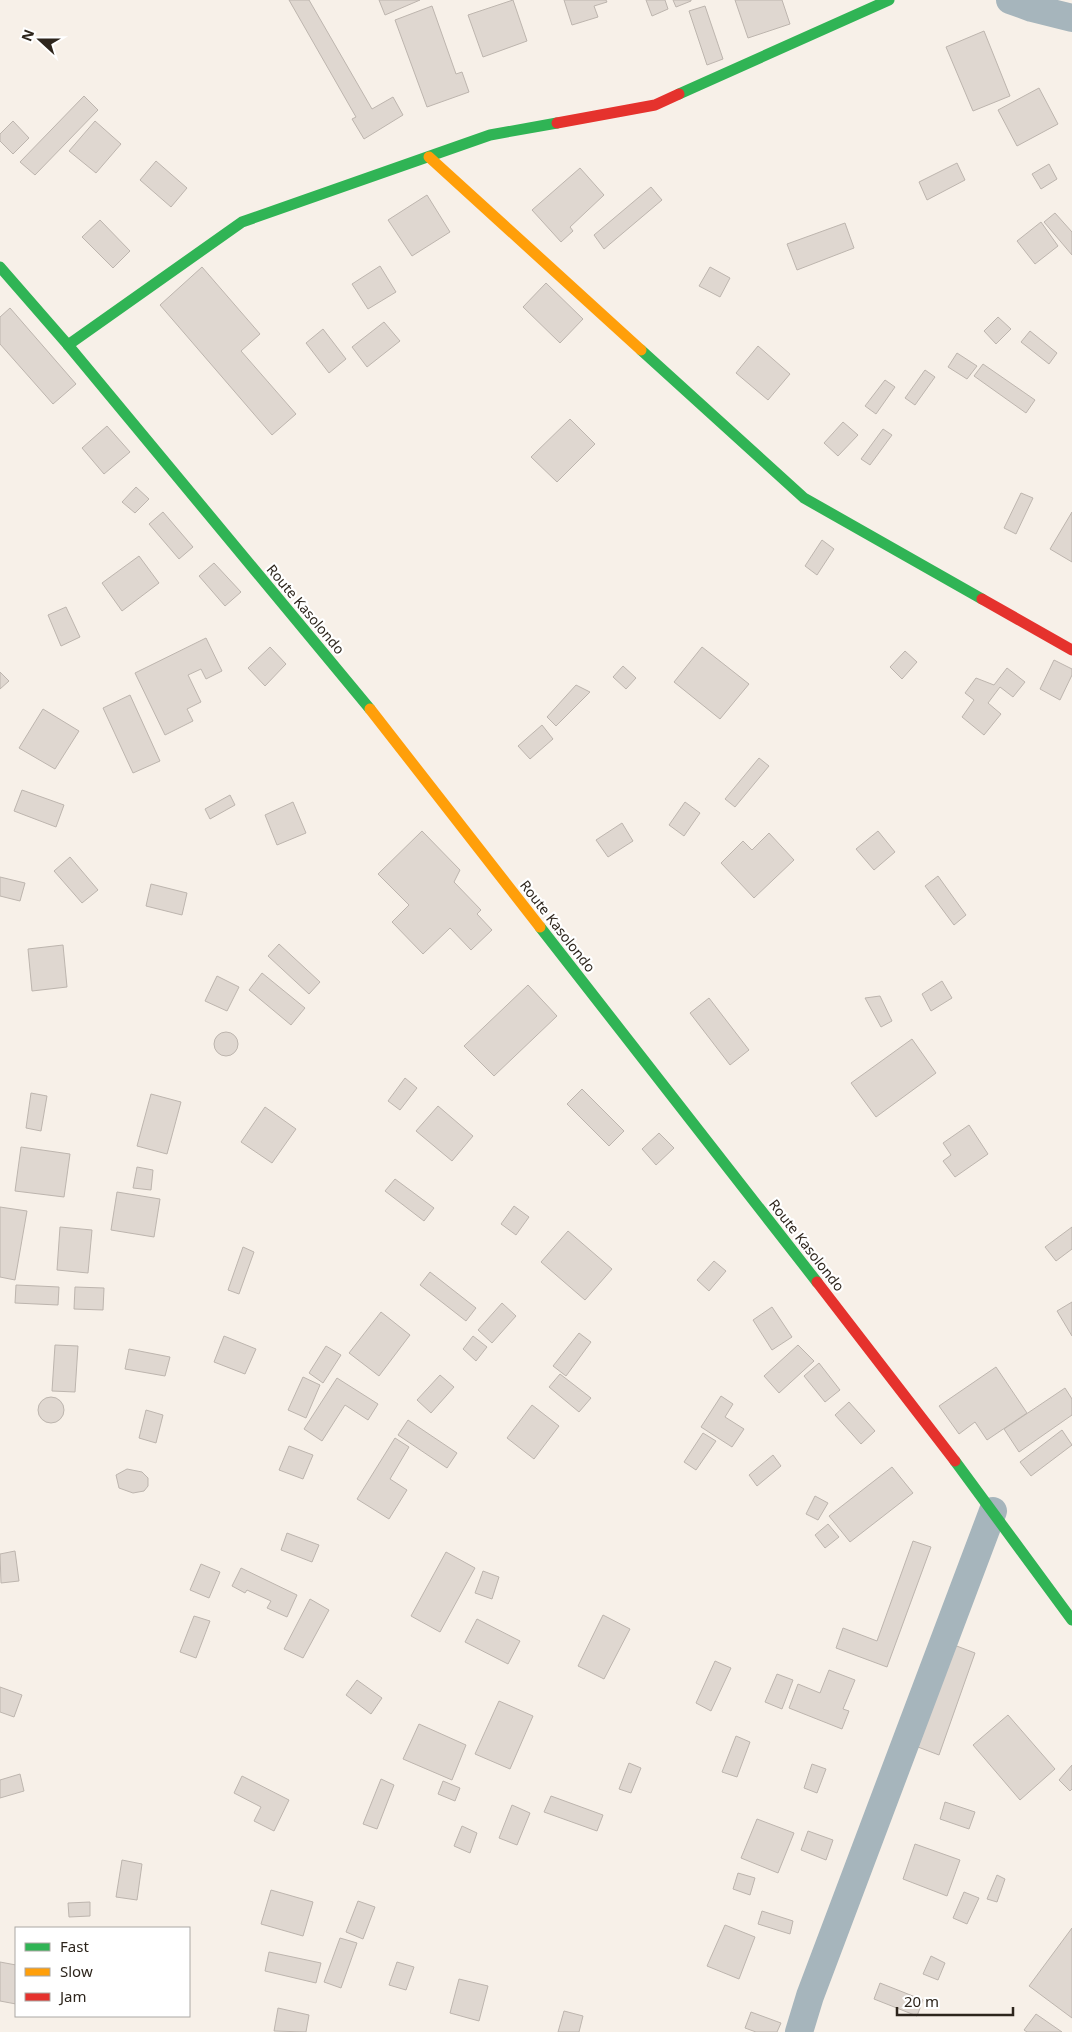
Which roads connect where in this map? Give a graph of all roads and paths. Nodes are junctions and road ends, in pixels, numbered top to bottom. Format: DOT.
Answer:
graph roads {
  1 [pos="889,0"];
  2 [pos="1010,0"];
  3 [pos="1072,18"];
  4 [pos="428,157"];
  5 [pos="0,267"];
  6 [pos="68,345"];
  7 [pos="1072,650"];
  8 [pos="993,1511"];
  9 [pos="1072,1620"];
  10 [pos="799,2032"];
  1 -- 4 [label="street"];
  2 -- 3 [label="street"];
  4 -- 6 [label="street"];
  4 -- 7 [label="street"];
  5 -- 6 [label="street, Route Kasolondo"];
  6 -- 8 [label="street, Route Kasolondo"];
  8 -- 9 [label="street, Route Kasolondo"];
  8 -- 10 [label="street"];
}
